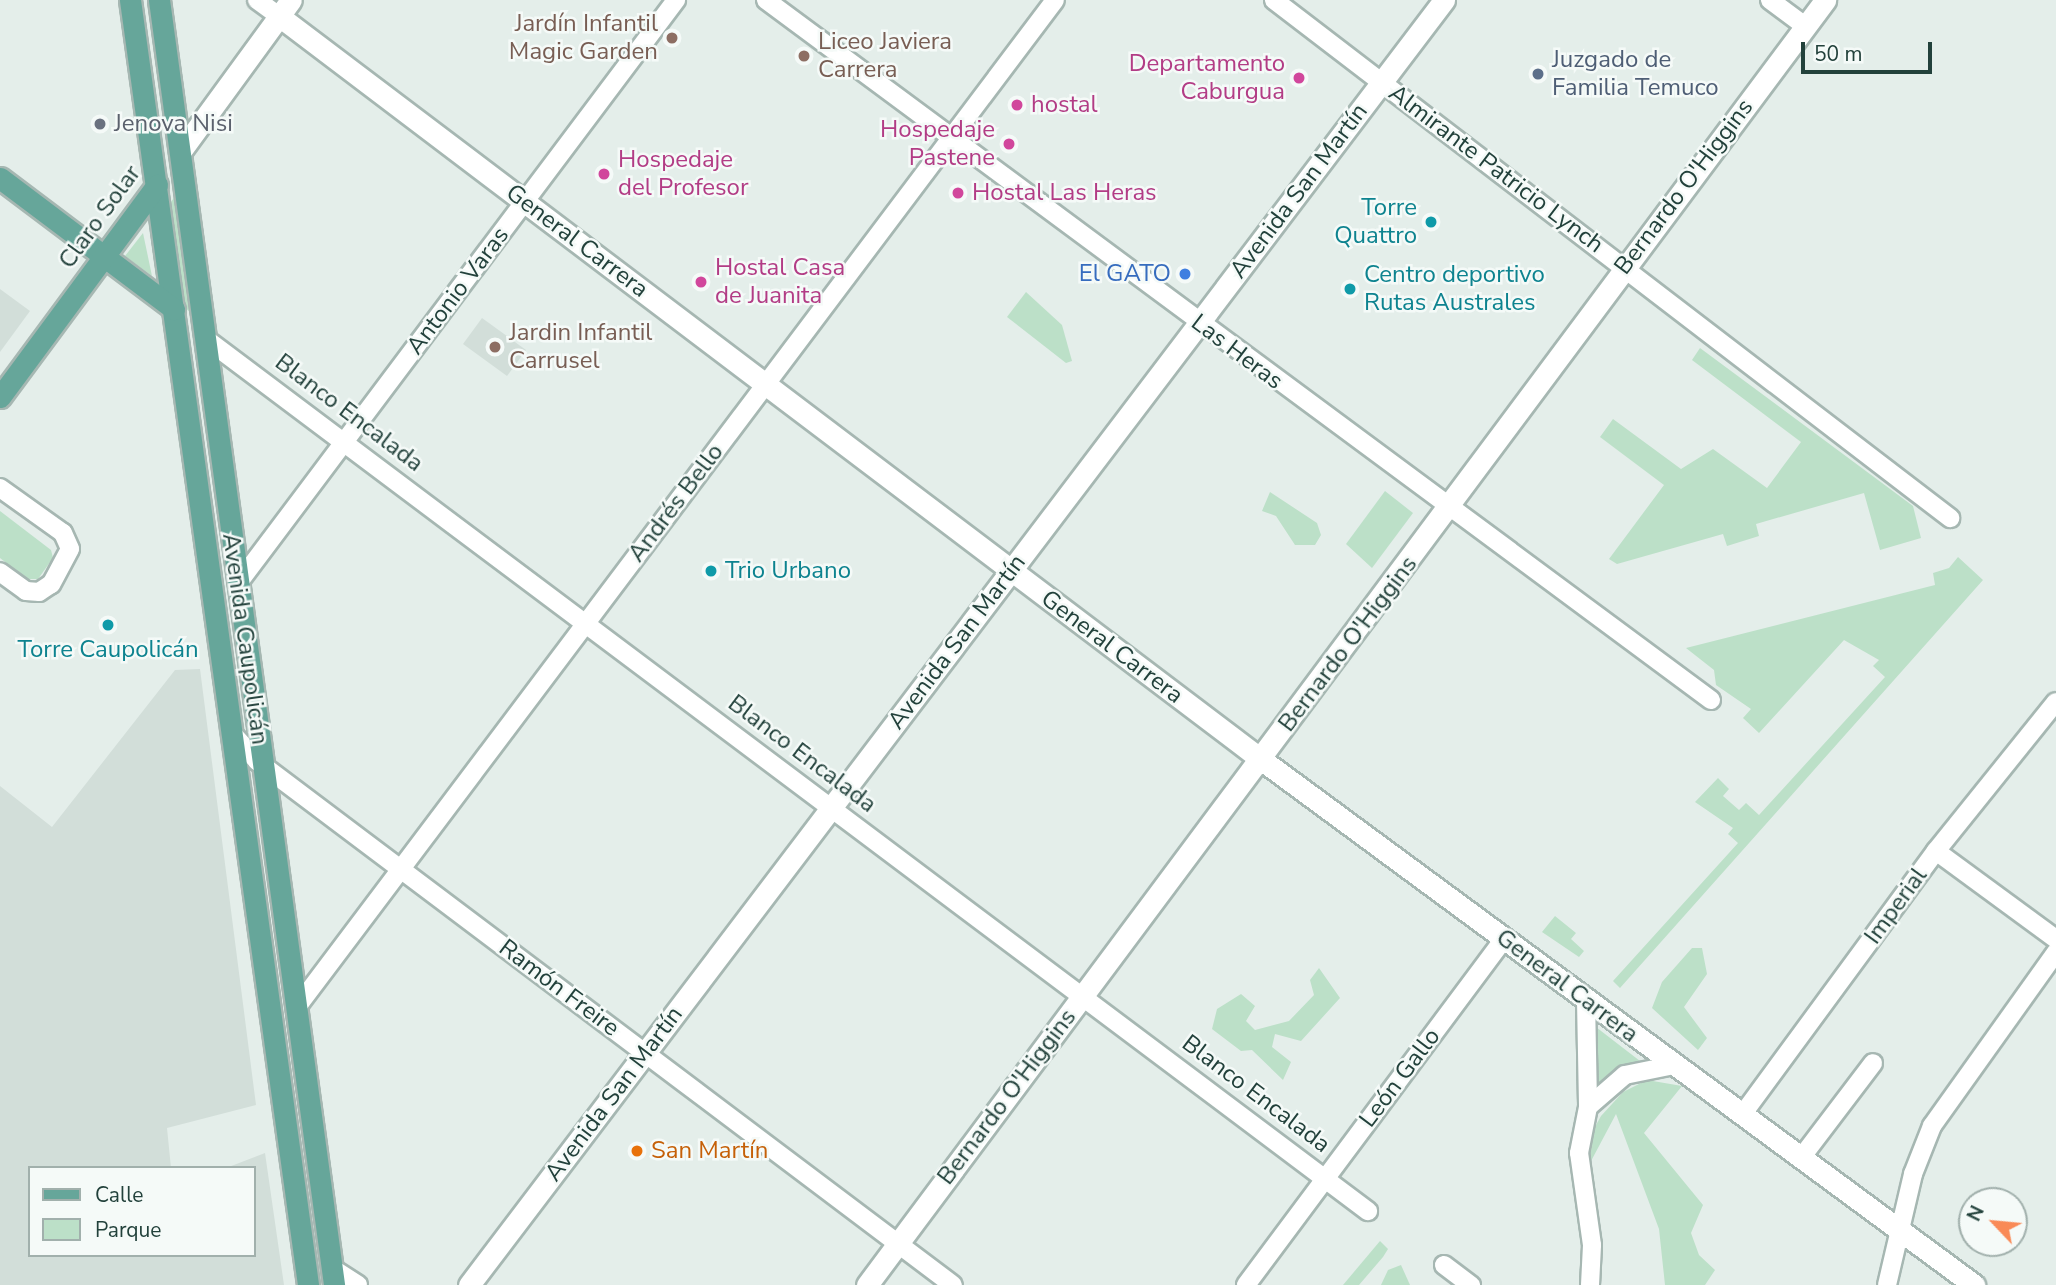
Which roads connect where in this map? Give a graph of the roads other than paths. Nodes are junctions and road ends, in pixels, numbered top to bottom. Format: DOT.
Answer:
graph roads {
  1 [pos="130,0"];
  2 [pos="159,0"];
  3 [pos="257,0"];
  4 [pos="677,0"];
  5 [pos="766,0"];
  6 [pos="1055,0"];
  7 [pos="1274,0"];
  8 [pos="1444,0"];
  9 [pos="1770,0"];
  10 [pos="1825,0"];
  11 [pos="285,8"];
  12 [pos="1805,26"];
  13 [pos="1382,82"];
  14 [pos="950,138"];
  15 [pos="180,152"];
  16 [pos="0,178"];
  17 [pos="154,190"];
  18 [pos="525,202"];
  19 [pos="105,255"];
  20 [pos="1625,266"];
  21 [pos="170,302"];
  22 [pos="1198,324"];
  23 [pos="206,339"];
  24 [pos="211,375"];
  25 [pos="765,384"];
  26 [pos="0,397"];
  27 [pos="345,442"];
  28 [pos="0,488"];
  29 [pos="1448,510"];
  30 [pos="1950,519"];
  31 [pos="1011,571"];
  32 [pos="0,572"];
  33 [pos="239,582"];
  34 [pos="584,625"];
  35 [pos="1711,700"];
  36 [pos="2056,702"];
  37 [pos="231,732"];
  38 [pos="1262,760"];
  39 [pos="265,767"];
  40 [pos="831,808"];
  41 [pos="1937,851"];
  42 [pos="401,869"];
  43 [pos="1504,939"];
  44 [pos="2056,939"];
  45 [pos="2056,952"];
  46 [pos="1082,997"];
  47 [pos="1586,1000"];
  48 [pos="297,1007"];
  49 [pos="645,1053"];
  50 [pos="1873,1063"];
  51 [pos="1674,1065"];
  52 [pos="1588,1107"];
  53 [pos="1742,1115"];
  54 [pos="1801,1158"];
  55 [pos="1324,1178"];
  56 [pos="1368,1211"];
  57 [pos="1899,1230"];
  58 [pos="898,1243"];
  59 [pos="1444,1265"];
  60 [pos="333,1276"];
  61 [pos="308,1285"];
  62 [pos="358,1285"];
  63 [pos="469,1285"];
  64 [pos="867,1285"];
  65 [pos="953,1285"];
  66 [pos="1247,1285"];
  67 [pos="1471,1285"];
  68 [pos="1590,1285"];
  69 [pos="1887,1285"];
  70 [pos="1974,1285"];
  1 -- 17 [label="main road, Avenida Caupolicán"];
  2 -- 15 [label="main road, Avenida Caupolicán"];
  3 -- 11 [label="street, General Carrera"];
  4 -- 18 [label="street, Antonio Varas"];
  5 -- 14 [label="street, Las Heras"];
  6 -- 14 [label="street, Andrés Bello"];
  7 -- 13 [label="street, Almirante Patricio Lynch"];
  8 -- 13 [label="main road, Avenida San Martín"];
  9 -- 12 [label="street"];
  10 -- 12 [label="main road, Bernardo O'Higgins"];
  11 -- 15 [label="main road, Claro Solar"];
  11 -- 18 [label="main road, General Carrera"];
  12 -- 20 [label="main road, Bernardo O'Higgins"];
  13 -- 20 [label="street, Almirante Patricio Lynch"];
  13 -- 22 [label="main road, Avenida San Martín"];
  14 -- 22 [label="street, Las Heras"];
  14 -- 25 [label="street, Andrés Bello"];
  15 -- 17 [label="main road, Claro Solar"];
  15 -- 23 [label="main road, Avenida Caupolicán"];
  16 -- 19 [label="main road"];
  17 -- 19 [label="main road, Claro Solar"];
  17 -- 21 [label="main road, Avenida Caupolicán"];
  18 -- 25 [label="main road, General Carrera"];
  18 -- 27 [label="street, Antonio Varas"];
  19 -- 21 [label="main road"];
  19 -- 26 [label="main road, Claro Solar"];
  20 -- 29 [label="main road, Bernardo O'Higgins"];
  20 -- 30 [label="street, Almirante Patricio Lynch"];
  21 -- 24 [label="main road"];
  21 -- 37 [label="main road, Avenida Caupolicán"];
  22 -- 29 [label="street, Las Heras"];
  22 -- 31 [label="main road, Avenida San Martín"];
  23 -- 24 [label="main road, Avenida Caupolicán"];
  23 -- 27 [label="street, Blanco Encalada"];
  24 -- 33 [label="main road, Avenida Caupolicán"];
  25 -- 31 [label="main road, General Carrera"];
  25 -- 34 [label="street, Andrés Bello"];
  27 -- 33 [label="street, Antonio Varas"];
  27 -- 34 [label="street, Blanco Encalada"];
  28 -- 32 [label="street"];
  29 -- 35 [label="street, Las Heras"];
  29 -- 38 [label="main road, Bernardo O'Higgins"];
  31 -- 38 [label="main road, General Carrera"];
  31 -- 40 [label="main road, Avenida San Martín"];
  33 -- 39 [label="main road, Avenida Caupolicán"];
  34 -- 40 [label="street, Blanco Encalada"];
  34 -- 42 [label="street, Andrés Bello"];
  36 -- 41 [label="street, Imperial"];
  37 -- 39 [label="street, Ramón Freire"];
  37 -- 61 [label="main road, Avenida Caupolicán"];
  38 -- 43 [label="main road, General Carrera"];
  38 -- 46 [label="main road, Bernardo O'Higgins"];
  39 -- 42 [label="street, Ramón Freire"];
  39 -- 48 [label="main road, Avenida Caupolicán"];
  40 -- 46 [label="street, Blanco Encalada"];
  40 -- 49 [label="main road, Avenida San Martín"];
  41 -- 44 [label="street"];
  41 -- 53 [label="street, Imperial"];
  42 -- 48 [label="street, Andrés Bello"];
  42 -- 49 [label="street, Ramón Freire"];
  43 -- 47 [label="main road, General Carrera"];
  43 -- 55 [label="street, León Gallo"];
  45 -- 57 [label="street"];
  46 -- 55 [label="street, Blanco Encalada"];
  46 -- 58 [label="main road, Bernardo O'Higgins"];
  47 -- 51 [label="main road, General Carrera"];
  47 -- 52 [label="street"];
  48 -- 60 [label="main road, Avenida Caupolicán"];
  49 -- 58 [label="street, Ramón Freire"];
  49 -- 63 [label="main road, Avenida San Martín"];
  50 -- 54 [label="street"];
  51 -- 52 [label="street"];
  51 -- 53 [label="main road, General Carrera"];
  52 -- 68 [label="street"];
  53 -- 54 [label="main road, General Carrera"];
  54 -- 57 [label="main road, General Carrera"];
  55 -- 56 [label="street, Blanco Encalada"];
  55 -- 66 [label="street, León Gallo"];
  57 -- 69 [label="street"];
  57 -- 70 [label="main road, General Carrera"];
  58 -- 64 [label="main road, Bernardo O'Higgins"];
  58 -- 65 [label="street, Ramón Freire"];
  59 -- 67 [label="street"];
  60 -- 62 [label="street"];
}
